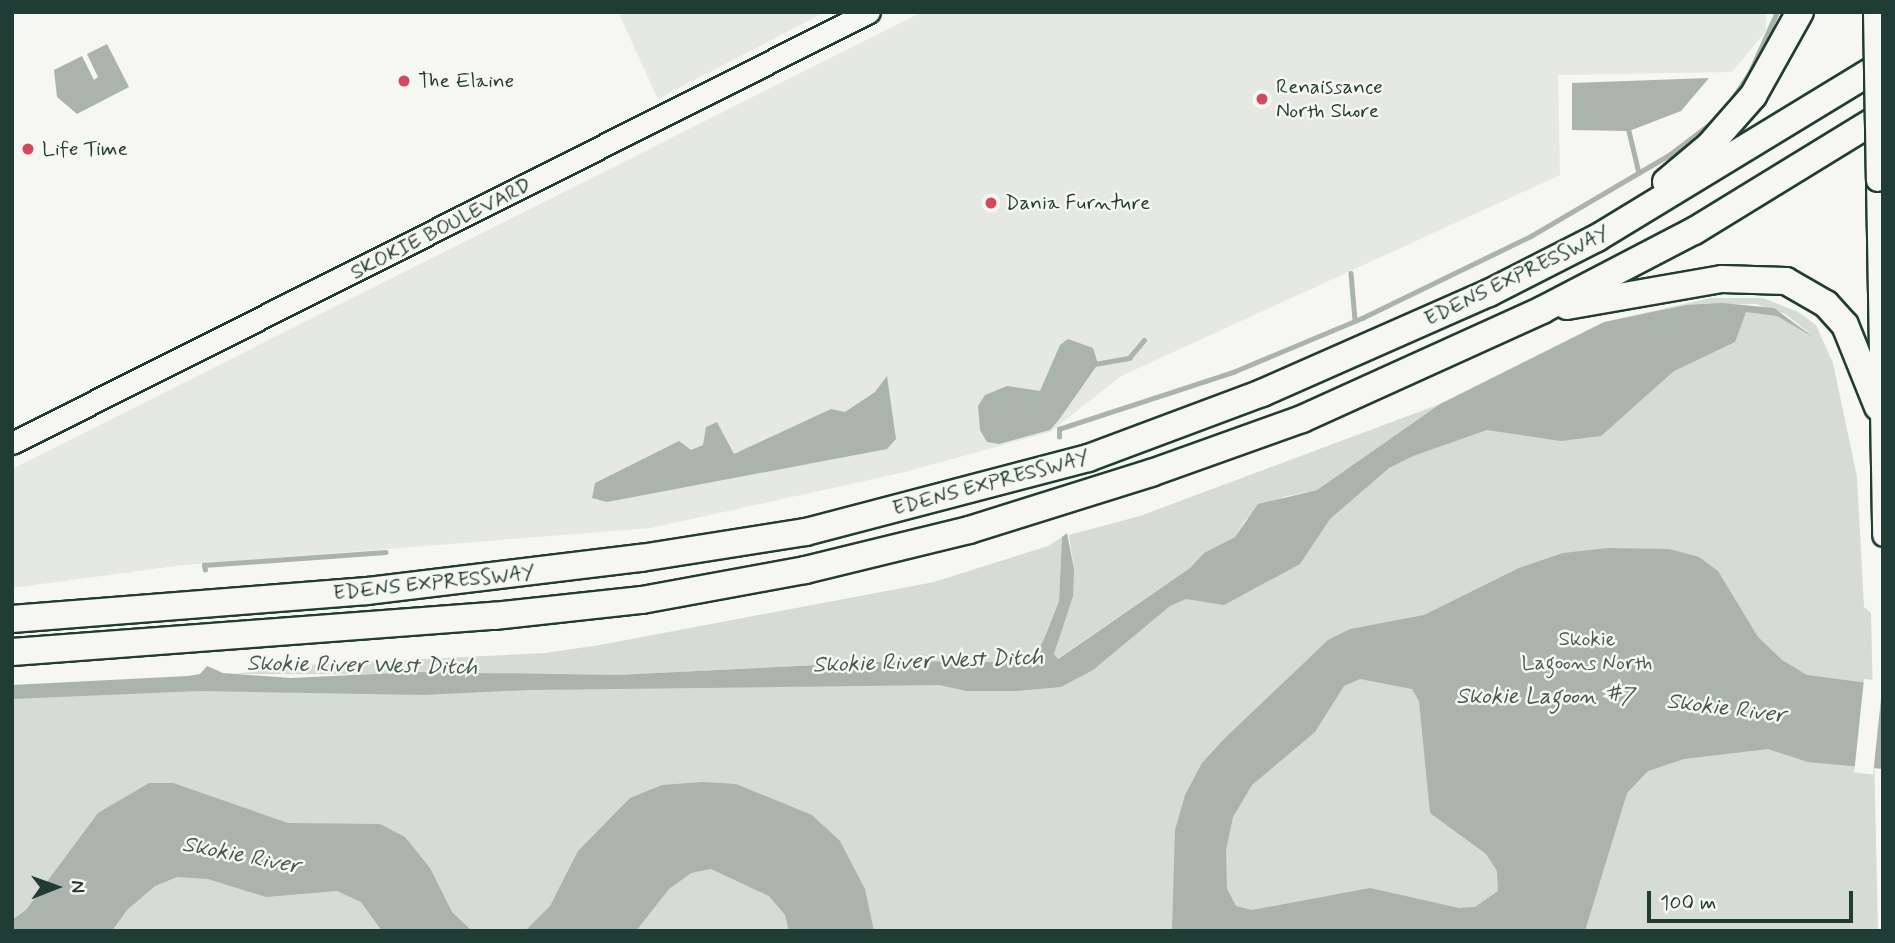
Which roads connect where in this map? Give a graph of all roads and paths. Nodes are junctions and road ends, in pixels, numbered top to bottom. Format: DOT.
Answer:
graph roads {
  1 [pos="869,12"];
  2 [pos="1800,12"];
  3 [pos="1874,12"];
  4 [pos="1883,64"];
  5 [pos="1883,115"];
  6 [pos="1597,238"];
  7 [pos="1542,310"];
  8 [pos="1878,407"];
  9 [pos="12,443"];
  10 [pos="1883,536"];
  11 [pos="12,618"];
  12 [pos="12,652"];
  1 -- 9 [label="main road, SKOKIE BOULEVARD"];
  2 -- 6 [label="highway"];
  3 -- 8 [label="main road, bridge"];
  4 -- 6 [label="highway, EDENS EXPRESSWAY"];
  5 -- 7 [label="highway, EDENS EXPRESSWAY"];
  6 -- 11 [label="highway, EDENS EXPRESSWAY"];
  7 -- 8 [label="highway"];
  7 -- 12 [label="highway, EDENS EXPRESSWAY"];
  8 -- 10 [label="main road"];
}
